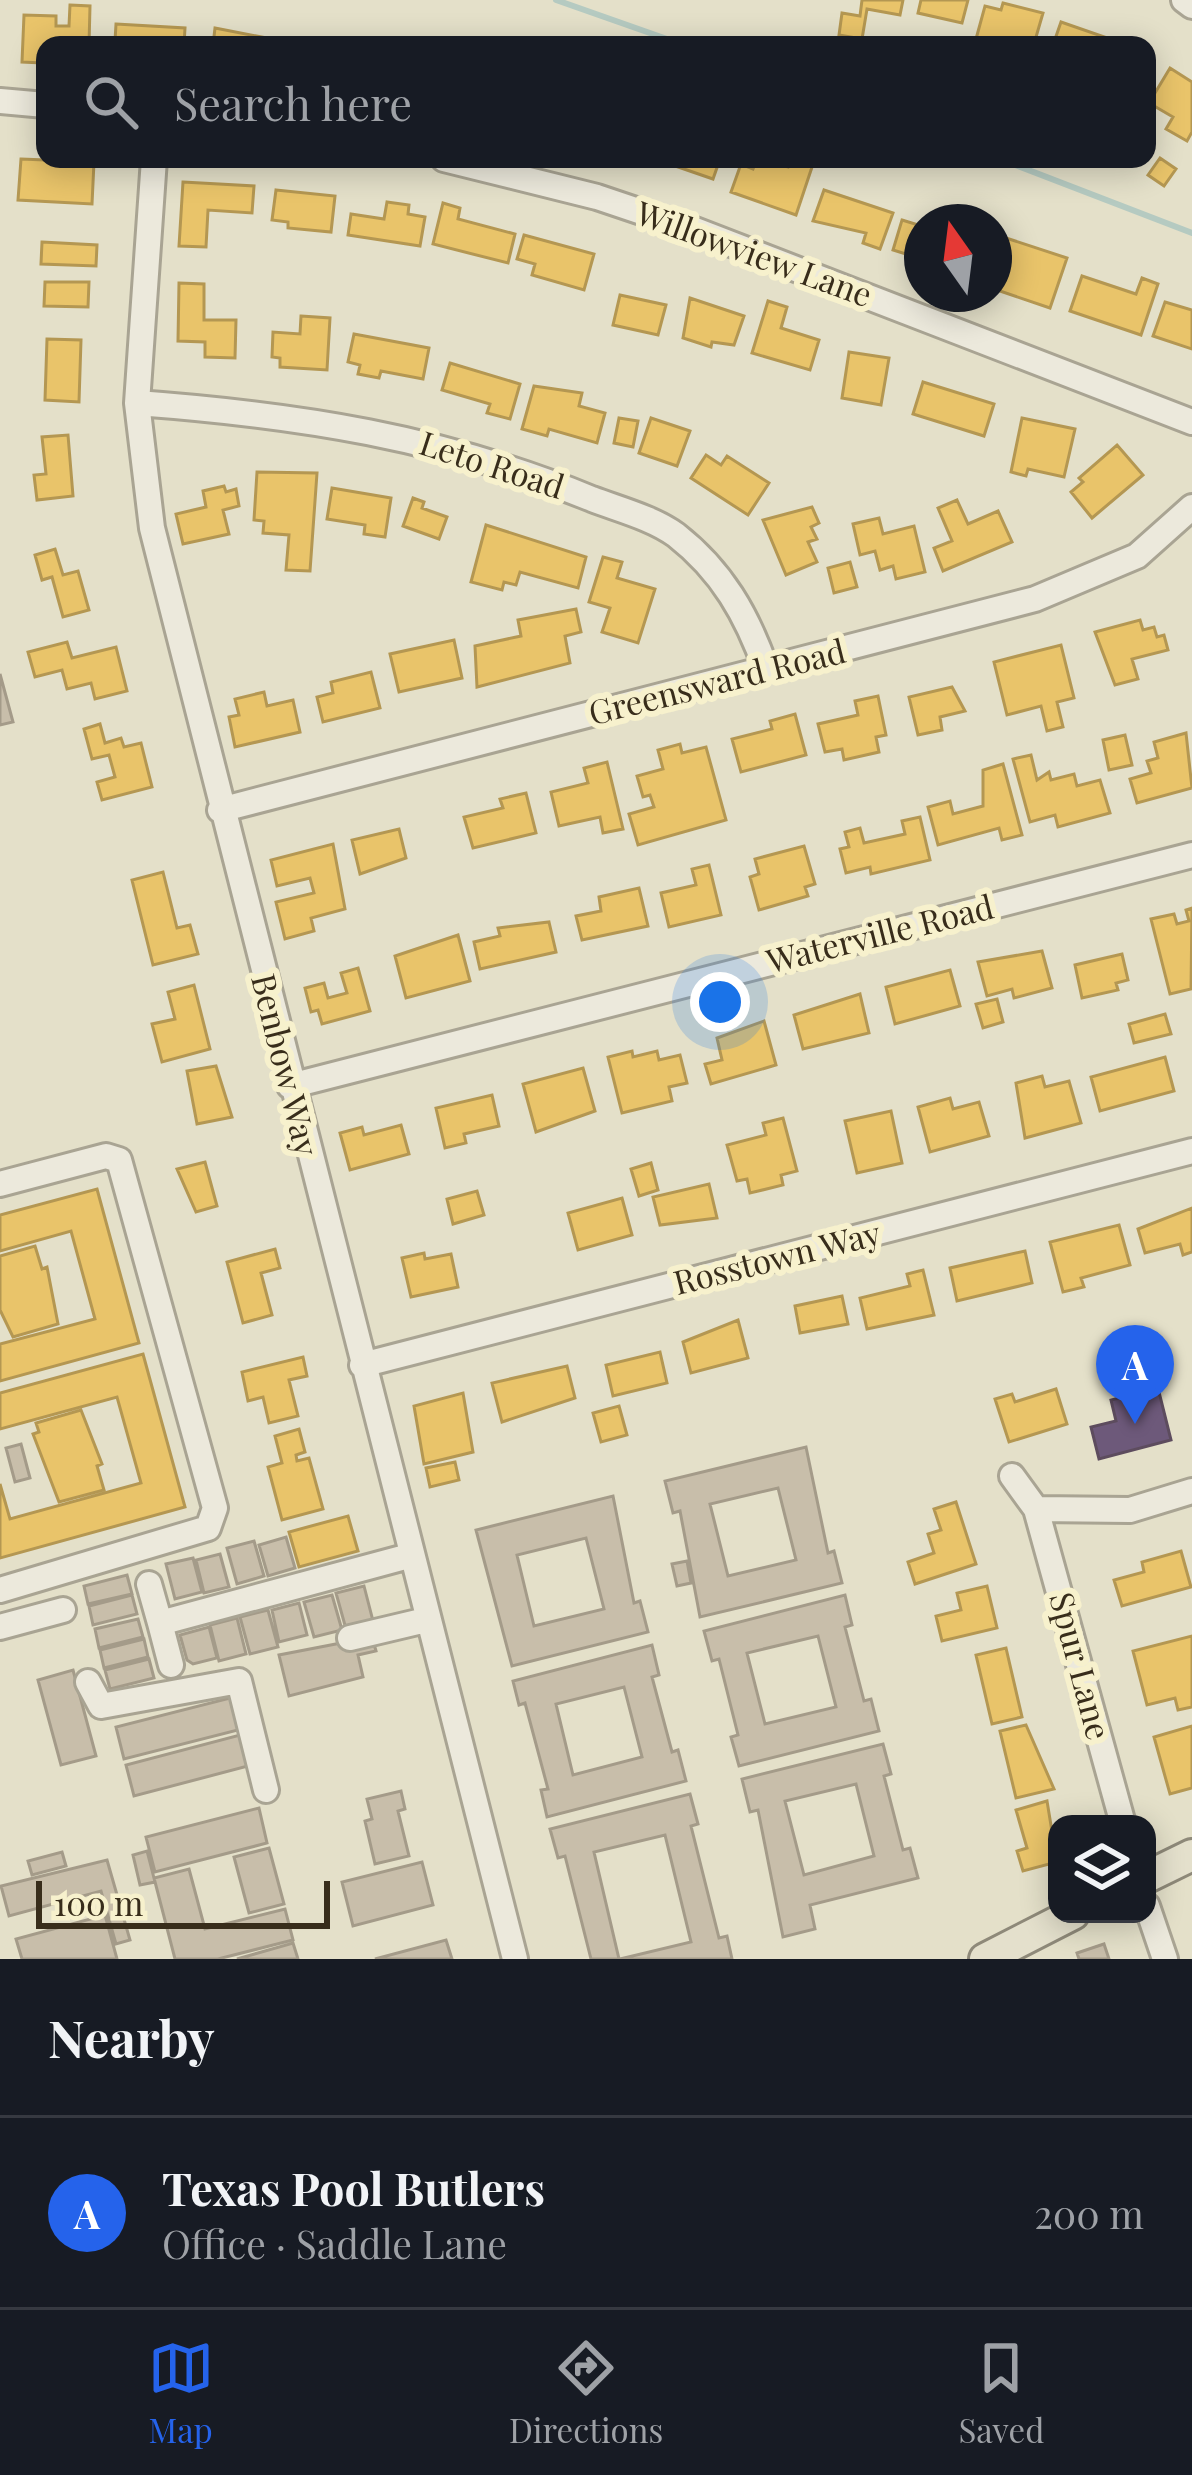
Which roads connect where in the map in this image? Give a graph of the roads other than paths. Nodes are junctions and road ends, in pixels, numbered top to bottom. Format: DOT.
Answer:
graph roads {
  1 [pos="1184,0"];
  2 [pos="1192,6"];
  3 [pos="0,101"];
  4 [pos="36,105"];
  5 [pos="153,168"];
  6 [pos="480,168"];
  7 [pos="137,403"];
  8 [pos="1192,422"];
  9 [pos="1192,507"];
  10 [pos="766,669"];
  11 [pos="220,810"];
  12 [pos="1192,855"];
  13 [pos="290,1086"];
  14 [pos="1192,1151"];
  15 [pos="0,1184"];
  16 [pos="362,1365"];
  17 [pos="1012,1476"];
  18 [pos="1192,1491"];
  19 [pos="1036,1509"];
  20 [pos="410,1556"];
  21 [pos="149,1584"];
  22 [pos="0,1590"];
  23 [pos="63,1610"];
  24 [pos="426,1619"];
  25 [pos="160,1623"];
  26 [pos="0,1627"];
  27 [pos="350,1639"];
  28 [pos="171,1665"];
  29 [pos="88,1682"];
  30 [pos="266,1790"];
  31 [pos="1121,1815"];
  32 [pos="1192,1855"];
  33 [pos="1156,1872"];
  34 [pos="1057,1923"];
  35 [pos="1153,1923"];
  36 [pos="995,1957"];
  37 [pos="514,1959"];
  38 [pos="1165,1959"];
  1 -- 2 [label="street"];
  3 -- 4 [label="street"];
  5 -- 7 [label="street, Benbow Way"];
  6 -- 8 [label="street, Willowview Lane"];
  7 -- 10 [label="street, Leto Road"];
  7 -- 11 [label="street, Benbow Way"];
  9 -- 10 [label="street, Greensward Road"];
  10 -- 11 [label="street, Greensward Road"];
  11 -- 13 [label="street, Benbow Way"];
  12 -- 13 [label="street, Waterville Road"];
  13 -- 16 [label="street, Benbow Way"];
  14 -- 16 [label="street, Rosstown Way"];
  15 -- 22 [label="street"];
  16 -- 20 [label="street, Benbow Way"];
  17 -- 19 [label="street"];
  18 -- 19 [label="street"];
  19 -- 31 [label="street, Spur Lane"];
  20 -- 24 [label="street, Benbow Way"];
  20 -- 25 [label="street"];
  21 -- 25 [label="street"];
  23 -- 26 [label="street"];
  24 -- 27 [label="street"];
  24 -- 37 [label="street, Benbow Way"];
  25 -- 28 [label="street"];
  29 -- 30 [label="street"];
  32 -- 33 [label="main road"];
  34 -- 36 [label="main road"];
  35 -- 38 [label="street"];
}
